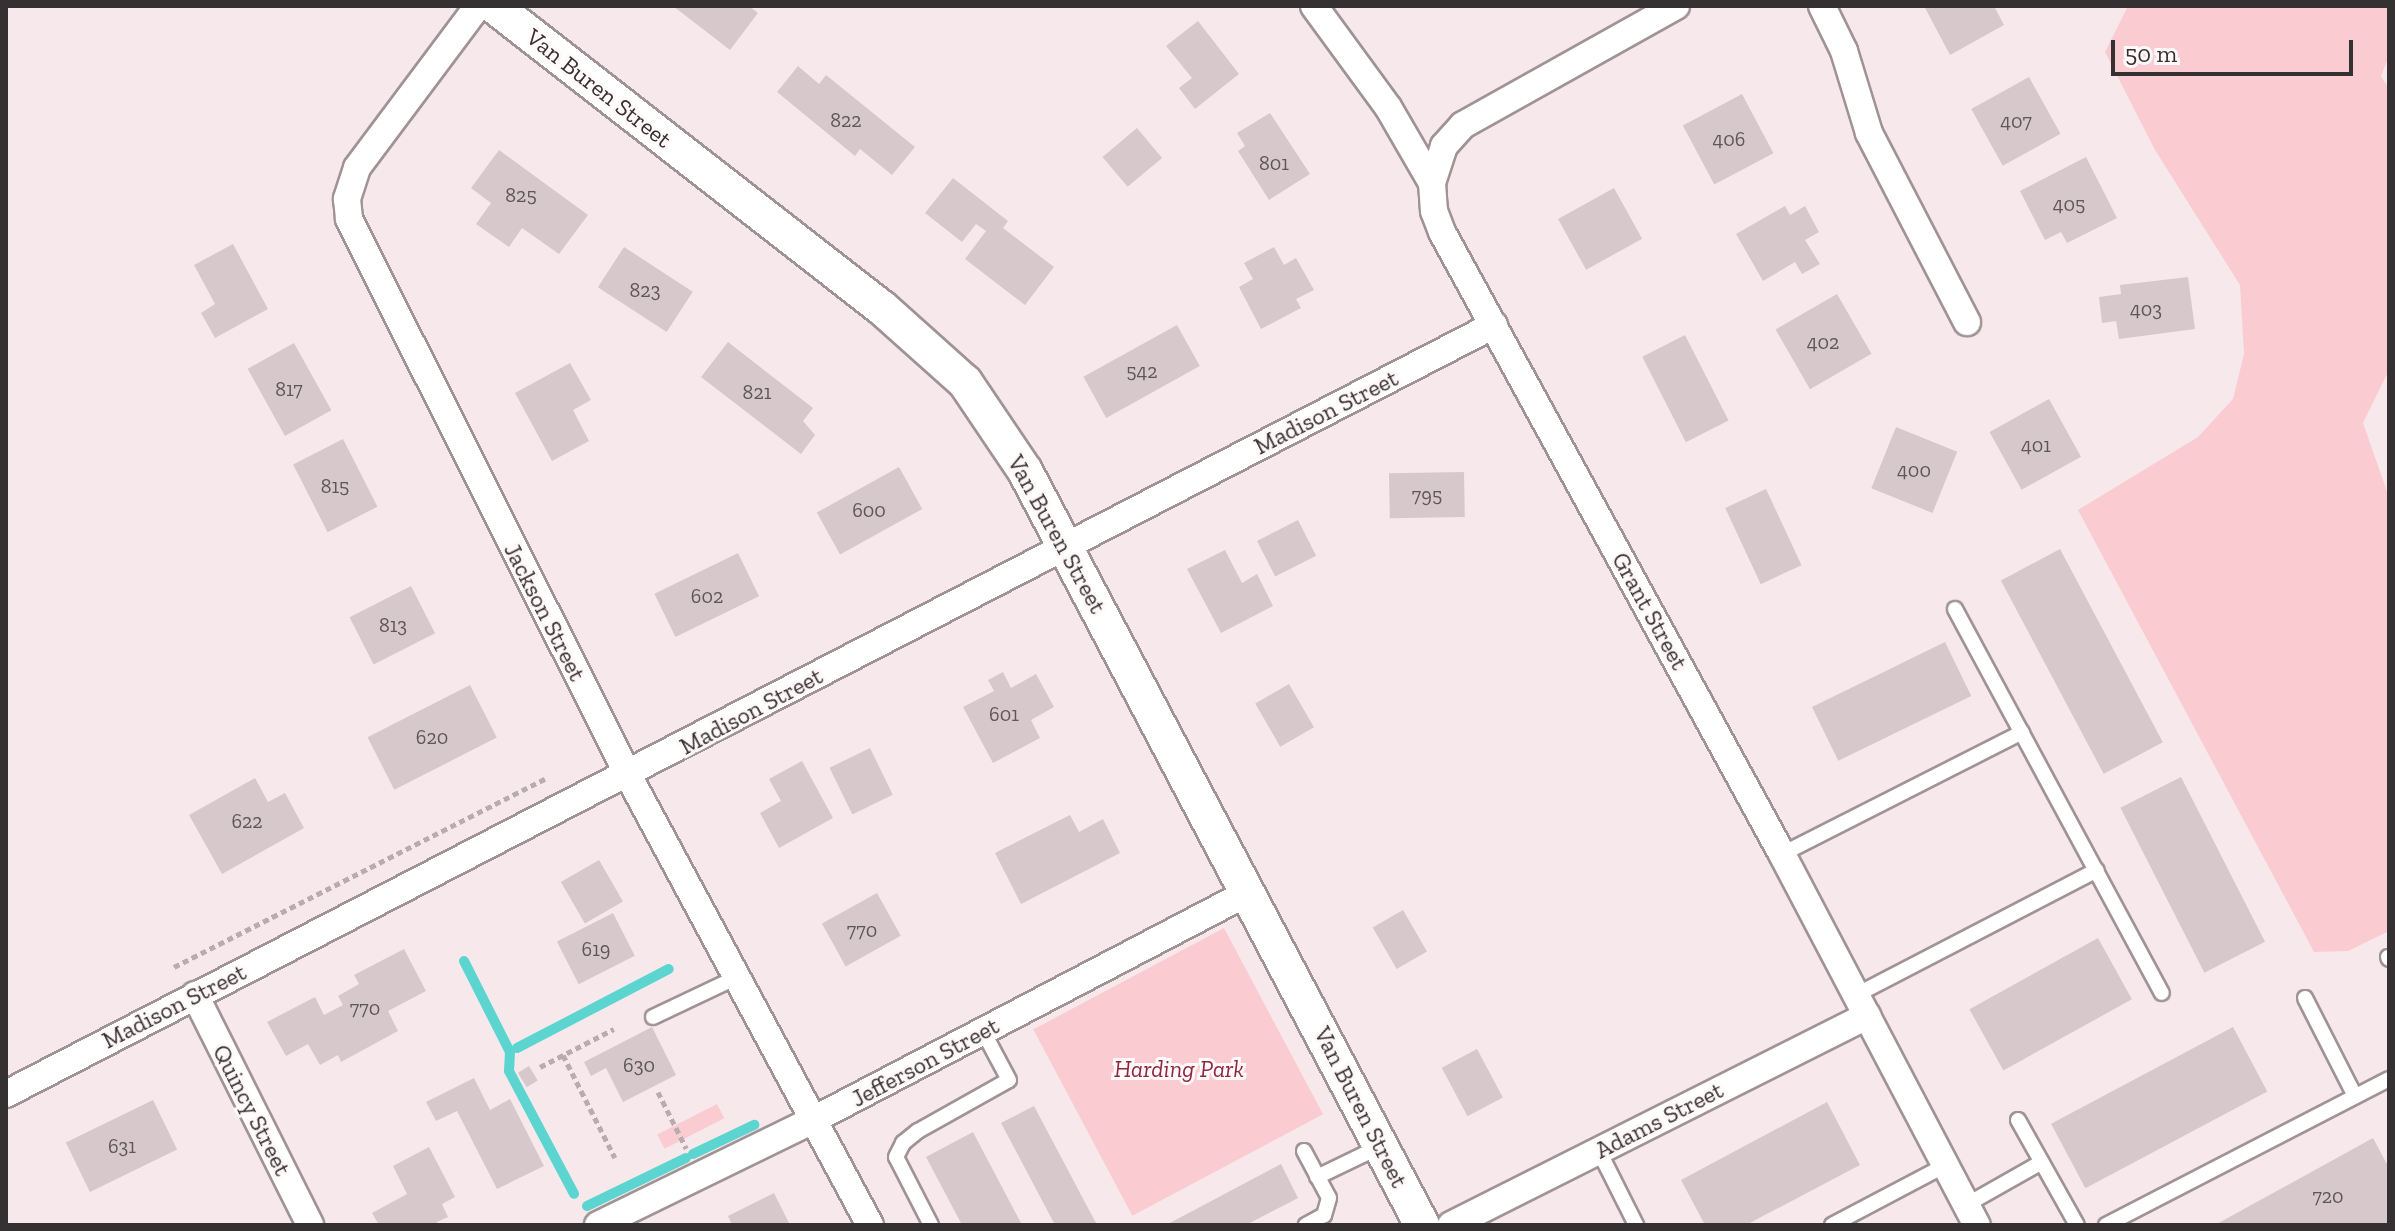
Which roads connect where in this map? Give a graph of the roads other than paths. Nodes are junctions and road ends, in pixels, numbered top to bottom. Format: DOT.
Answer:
graph roads {
  1 [pos="478,6"];
  2 [pos="494,6"];
  3 [pos="1314,6"];
  4 [pos="1676,6"];
  5 [pos="1822,6"];
  6 [pos="1432,183"];
  7 [pos="1967,322"];
  8 [pos="1494,325"];
  9 [pos="1066,547"];
  10 [pos="1955,609"];
  11 [pos="2022,732"];
  12 [pos="628,775"];
  13 [pos="1782,854"];
  14 [pos="2097,870"];
  15 [pos="1250,892"];
  16 [pos="735,978"];
  17 [pos="2162,993"];
  18 [pos="195,995"];
  19 [pos="2305,998"];
  20 [pos="1862,1006"];
  21 [pos="653,1017"];
  22 [pos="983,1031"];
  23 [pos="2389,1079"];
  24 [pos="6,1094"];
  25 [pos="2355,1096"];
  26 [pos="813,1120"];
  27 [pos="2018,1120"];
  28 [pos="1381,1146"];
  29 [pos="1304,1151"];
  30 [pos="1599,1151"];
  31 [pos="2042,1162"];
  32 [pos="1946,1165"];
  33 [pos="1317,1177"];
  34 [pos="1972,1215"];
  35 [pos="310,1225"];
  36 [pos="598,1225"];
  37 [pos="870,1225"];
  38 [pos="931,1225"];
  39 [pos="1306,1225"];
  40 [pos="1422,1225"];
  41 [pos="1451,1225"];
  42 [pos="1636,1225"];
  43 [pos="1832,1225"];
  44 [pos="2077,1225"];
  45 [pos="2106,1225"];
  1 -- 12 [label="street, Jackson Street"];
  2 -- 9 [label="street, Van Buren Street"];
  3 -- 6 [label="street, Grant Street"];
  4 -- 6 [label="street"];
  5 -- 7 [label="street"];
  6 -- 8 [label="street, Grant Street"];
  8 -- 9 [label="street, Madison Street"];
  8 -- 13 [label="street, Grant Street"];
  9 -- 12 [label="street, Madison Street"];
  9 -- 15 [label="street, Van Buren Street"];
  10 -- 11 [label="lane"];
  11 -- 13 [label="lane"];
  11 -- 14 [label="lane"];
  12 -- 16 [label="street, Jackson Street"];
  12 -- 18 [label="street, Madison Street"];
  13 -- 20 [label="street, Grant Street"];
  14 -- 17 [label="lane"];
  14 -- 20 [label="lane"];
  15 -- 22 [label="street, Jefferson Street"];
  15 -- 28 [label="street, Van Buren Street"];
  16 -- 21 [label="lane"];
  16 -- 26 [label="street, Jackson Street"];
  18 -- 24 [label="street, Madison Street"];
  18 -- 35 [label="street, Quincy Street"];
  19 -- 25 [label="lane"];
  20 -- 30 [label="street, Adams Street"];
  20 -- 32 [label="street, Grant Street"];
  22 -- 26 [label="street, Jefferson Street"];
  22 -- 38 [label="lane"];
  23 -- 25 [label="lane"];
  25 -- 45 [label="lane"];
  26 -- 36 [label="street, Jefferson Street"];
  26 -- 37 [label="street, Jackson Street"];
  27 -- 31 [label="lane"];
  28 -- 33 [label="lane"];
  28 -- 40 [label="street, Van Buren Street"];
  29 -- 33 [label="lane"];
  30 -- 41 [label="street, Adams Street"];
  30 -- 42 [label="lane"];
  31 -- 34 [label="lane"];
  31 -- 44 [label="lane"];
  32 -- 34 [label="street, Grant Street"];
  32 -- 43 [label="lane"];
  33 -- 39 [label="lane"];
}
